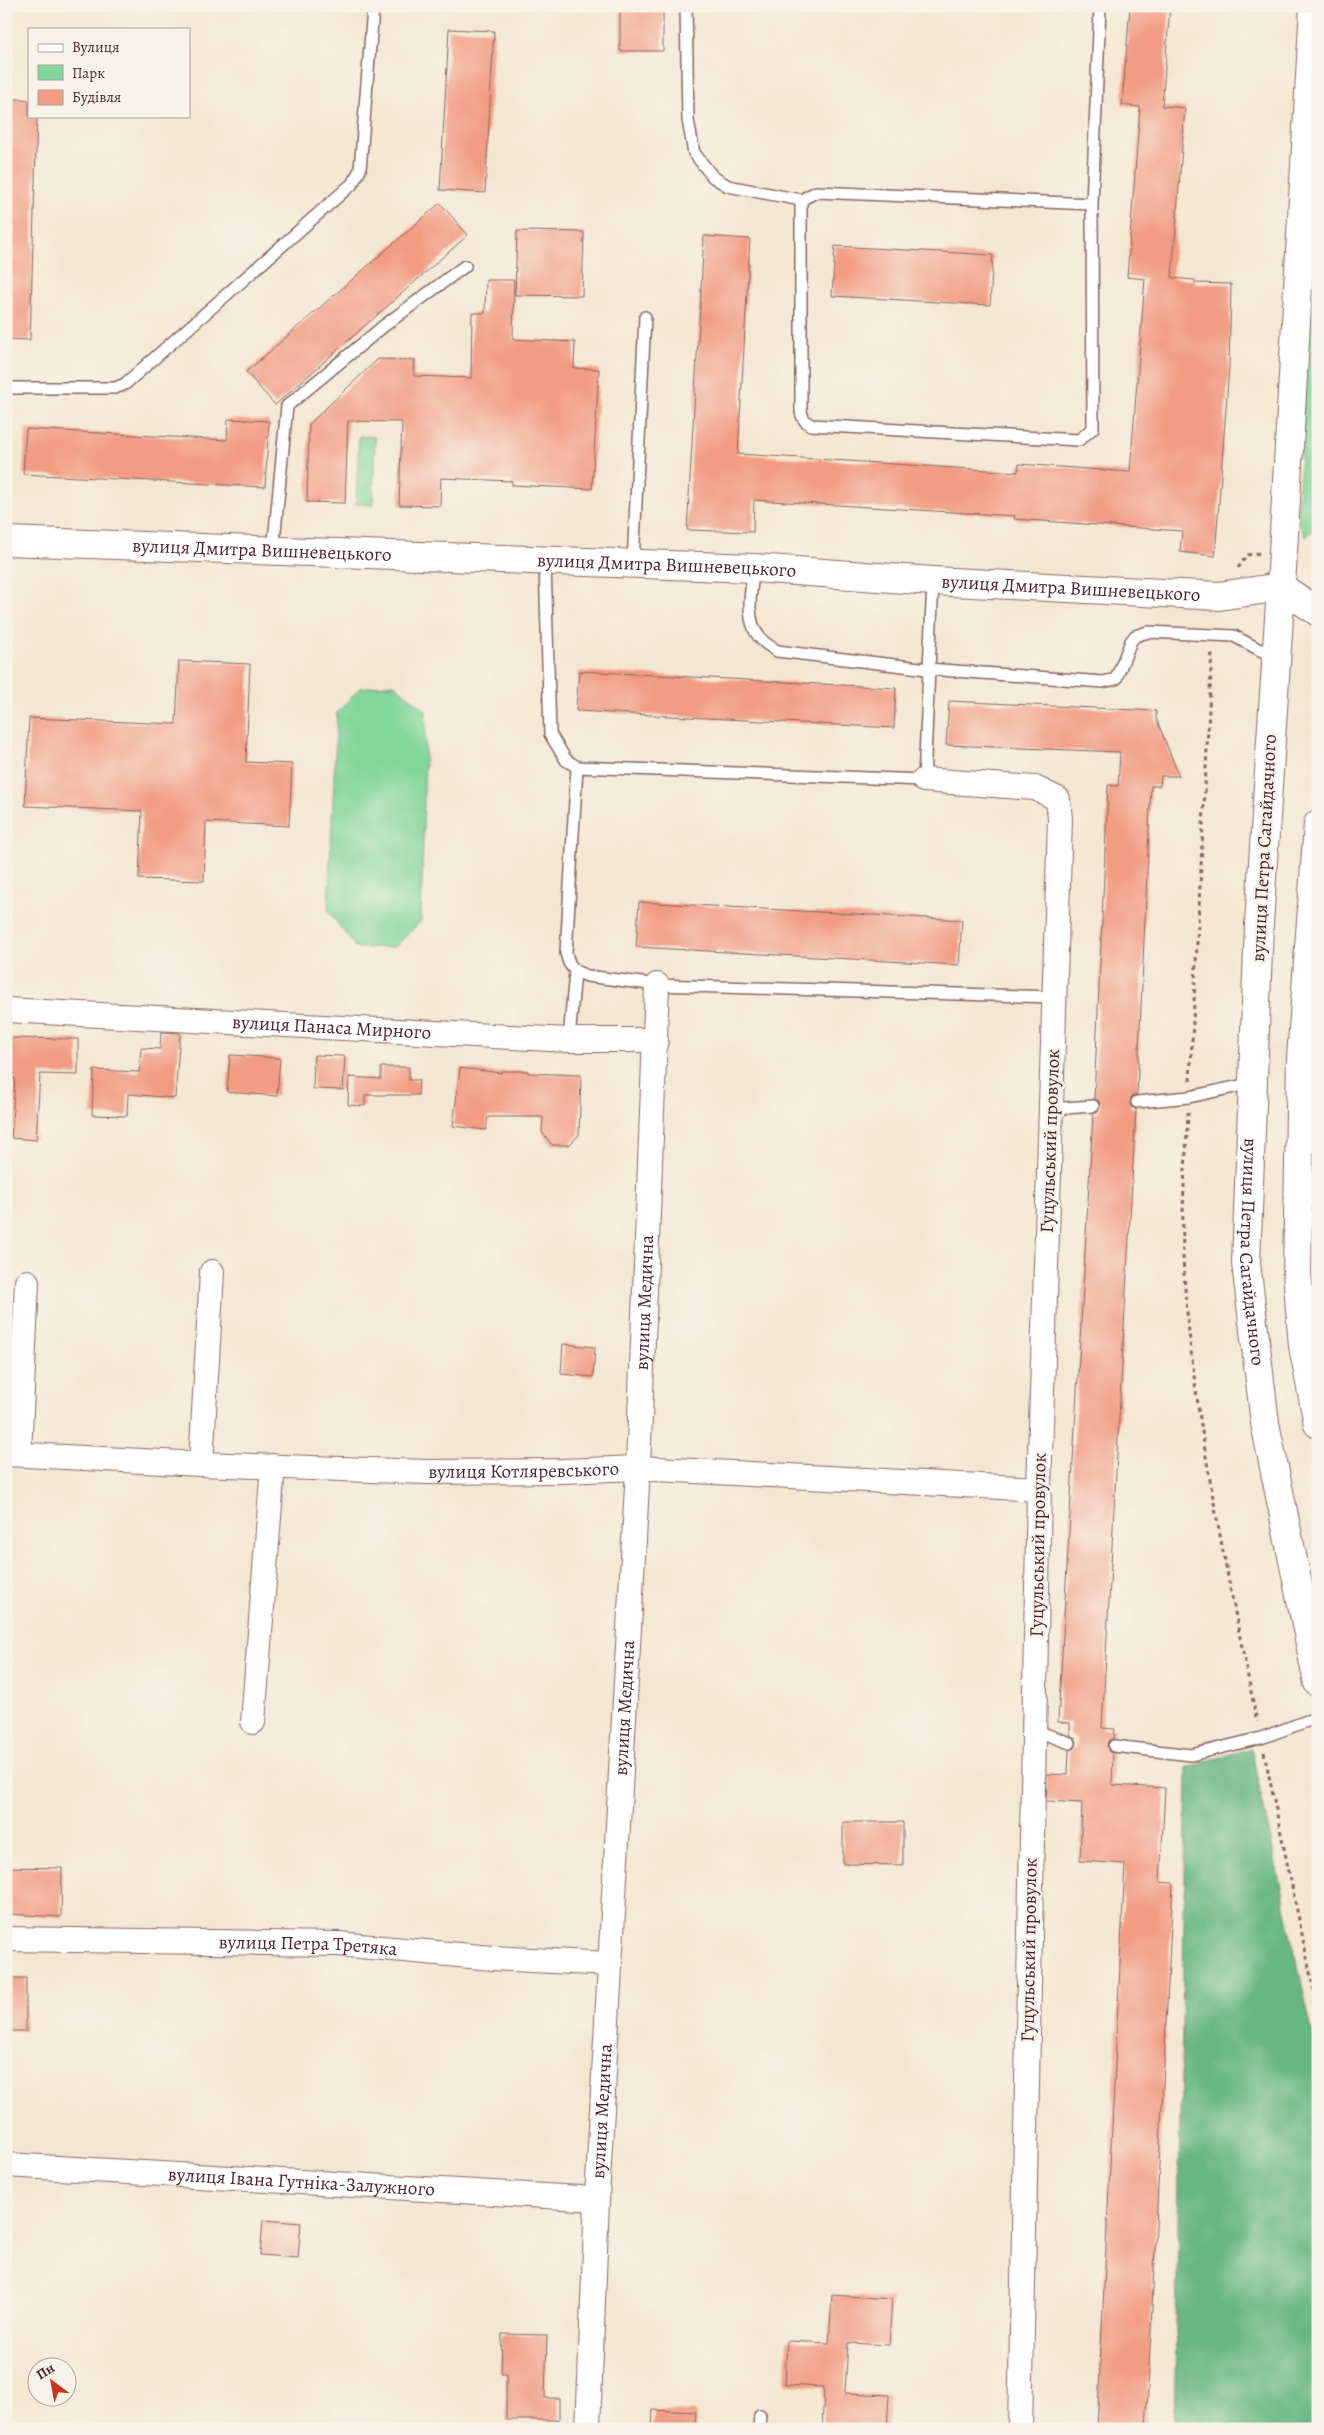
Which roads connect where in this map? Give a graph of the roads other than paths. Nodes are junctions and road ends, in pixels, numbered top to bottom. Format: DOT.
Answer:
graph roads {
  1 [pos="686,6"];
  2 [pos="1100,6"];
  3 [pos="1314,6"];
  4 [pos="373,9"];
  5 [pos="800,200"];
  6 [pos="1092,204"];
  7 [pos="465,266"];
  8 [pos="645,317"];
  9 [pos="6,388"];
  10 [pos="6,541"];
  11 [pos="273,552"];
  12 [pos="545,562"];
  13 [pos="633,564"];
  14 [pos="754,568"];
  15 [pos="933,581"];
  16 [pos="1281,587"];
  17 [pos="1318,612"];
  18 [pos="1276,659"];
  19 [pos="928,668"];
  20 [pos="577,767"];
  21 [pos="924,780"];
  22 [pos="1318,824"];
  23 [pos="575,971"];
  24 [pos="657,986"];
  25 [pos="1054,997"];
  26 [pos="6,1010"];
  27 [pos="568,1040"];
  28 [pos="656,1040"];
  29 [pos="1253,1083"];
  30 [pos="1137,1102"];
  31 [pos="1093,1106"];
  32 [pos="1051,1109"];
  33 [pos="212,1272"];
  34 [pos="27,1282"];
  35 [pos="1318,1424"];
  36 [pos="12,1454"];
  37 [pos="202,1464"];
  38 [pos="273,1466"];
  39 [pos="638,1468"];
  40 [pos="1039,1489"];
  41 [pos="1318,1684"];
  42 [pos="1318,1717"];
  43 [pos="253,1722"];
  44 [pos="1034,1730"];
  45 [pos="1070,1743"];
  46 [pos="1114,1746"];
  47 [pos="6,1939"];
  48 [pos="610,1964"];
  49 [pos="6,2165"];
  50 [pos="597,2199"];
  51 [pos="760,2416"];
  52 [pos="588,2429"];
  53 [pos="759,2429"];
  54 [pos="1020,2429"];
  1 -- 5 [label="lane"];
  2 -- 6 [label="lane"];
  3 -- 16 [label="street, вулиця Петра Сагайдачного"];
  4 -- 9 [label="lane"];
  5 -- 6 [label="lane"];
  5 -- 6 [label="lane"];
  7 -- 11 [label="lane"];
  8 -- 13 [label="lane"];
  10 -- 11 [label="street, вулиця Дмитра Вишневецького"];
  11 -- 12 [label="street, вулиця Дмитра Вишневецького"];
  12 -- 13 [label="street, вулиця Дмитра Вишневецького"];
  12 -- 20 [label="lane"];
  13 -- 14 [label="street, вулиця Дмитра Вишневецького"];
  14 -- 15 [label="street, вулиця Дмитра Вишневецького"];
  14 -- 19 [label="lane"];
  15 -- 16 [label="street, вулиця Дмитра Вишневецького"];
  15 -- 19 [label="lane"];
  16 -- 17 [label="street"];
  16 -- 18 [label="street, вулиця Петра Сагайдачного"];
  18 -- 19 [label="lane"];
  18 -- 29 [label="street, вулиця Петра Сагайдачного"];
  19 -- 21 [label="lane"];
  20 -- 21 [label="lane"];
  20 -- 23 [label="lane"];
  21 -- 25 [label="street, Гуцульський провулок"];
  22 -- 35 [label="street"];
  23 -- 24 [label="lane"];
  23 -- 27 [label="lane"];
  24 -- 25 [label="lane"];
  24 -- 28 [label="street, вулиця Медична"];
  25 -- 32 [label="street, Гуцульський провулок"];
  26 -- 27 [label="street, вулиця Панаса Мирного"];
  27 -- 28 [label="street, вулиця Панаса Мирного"];
  28 -- 39 [label="street, вулиця Медична"];
  29 -- 30 [label="lane"];
  29 -- 41 [label="street, вулиця Петра Сагайдачного"];
  31 -- 32 [label="lane"];
  32 -- 40 [label="street, Гуцульський провулок"];
  33 -- 37 [label="street"];
  34 -- 36 [label="street"];
  36 -- 37 [label="street, вулиця Котляревського"];
  37 -- 38 [label="street, вулиця Котляревського"];
  38 -- 39 [label="street, вулиця Котляревського"];
  38 -- 43 [label="street"];
  39 -- 40 [label="street, вулиця Котляревського"];
  39 -- 48 [label="street, вулиця Медична"];
  40 -- 44 [label="street, Гуцульський провулок"];
  42 -- 46 [label="lane"];
  44 -- 45 [label="lane"];
  44 -- 54 [label="street, Гуцульський провулок"];
  47 -- 48 [label="street, вулиця Петра Третяка"];
  48 -- 50 [label="street, вулиця Медична"];
  49 -- 50 [label="street, вулиця Івана Гутніка-Залужного"];
  50 -- 52 [label="street, вулиця Медична"];
  51 -- 53 [label="lane"];
}
